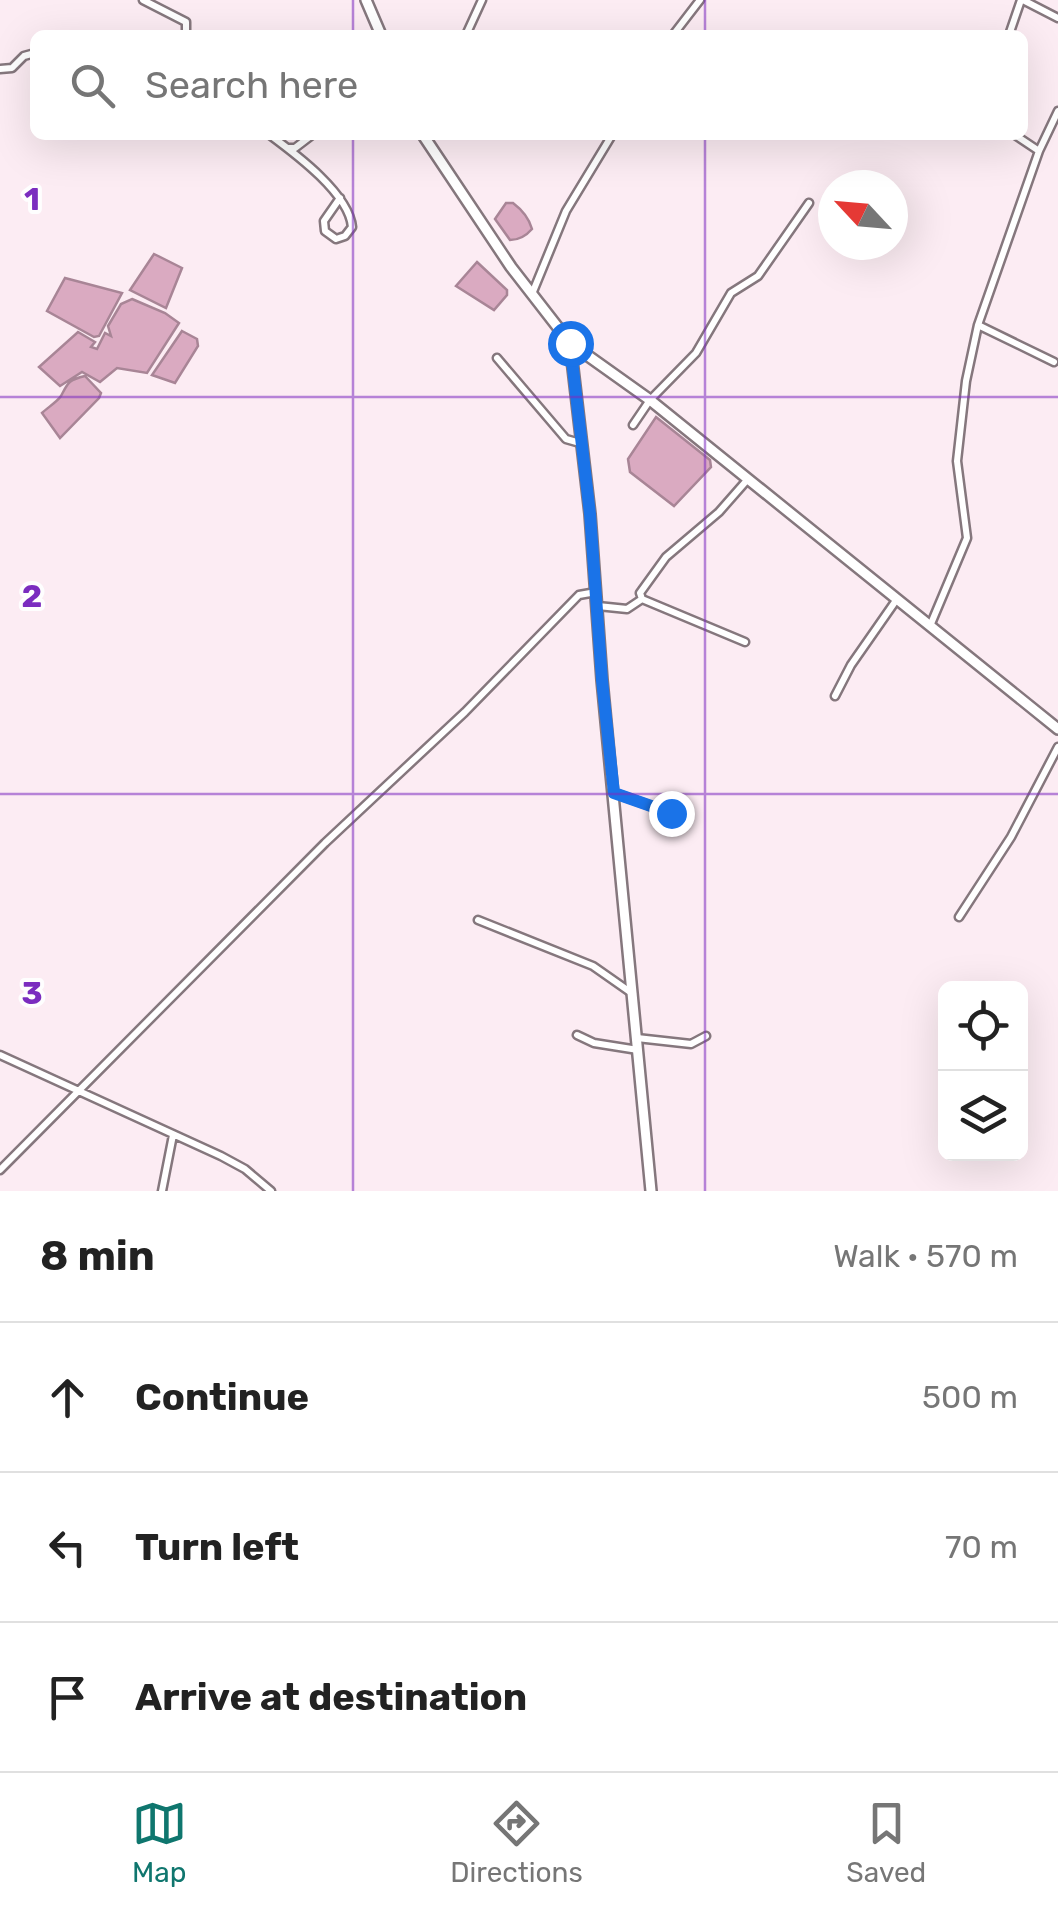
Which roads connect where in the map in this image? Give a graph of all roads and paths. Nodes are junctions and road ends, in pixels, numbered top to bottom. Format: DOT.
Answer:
graph roads {
  1 [pos="143,0"];
  2 [pos="366,0"];
  3 [pos="482,0"];
  4 [pos="700,0"];
  5 [pos="1022,0"];
  6 [pos="1058,18"];
  7 [pos="186,30"];
  8 [pos="379,30"];
  9 [pos="468,30"];
  10 [pos="677,30"];
  11 [pos="1012,30"];
  12 [pos="30,54"];
  13 [pos="0,69"];
  14 [pos="1058,111"];
  15 [pos="277,140"];
  16 [pos="305,140"];
  17 [pos="426,140"];
  18 [pos="609,140"];
  19 [pos="1022,140"];
  20 [pos="287,148"];
  21 [pos="1039,151"];
  22 [pos="340,198"];
  23 [pos="809,203"];
  24 [pos="531,295"];
  25 [pos="978,325"];
  26 [pos="570,343"];
  27 [pos="498,358"];
  28 [pos="1054,362"];
  29 [pos="650,400"];
  30 [pos="633,424"];
  31 [pos="580,443"];
  32 [pos="748,479"];
  33 [pos="596,592"];
  34 [pos="642,598"];
  35 [pos="896,599"];
  36 [pos="598,606"];
  37 [pos="930,626"];
  38 [pos="745,642"];
  39 [pos="835,696"];
  40 [pos="1058,730"];
  41 [pos="1058,747"];
  42 [pos="614,793"];
  43 [pos="671,813"];
  44 [pos="959,917"];
  45 [pos="478,920"];
  46 [pos="633,994"];
  47 [pos="577,1035"];
  48 [pos="706,1036"];
  49 [pos="637,1038"];
  50 [pos="638,1050"];
  51 [pos="0,1055"];
  52 [pos="77,1092"];
  53 [pos="173,1136"];
  54 [pos="0,1170"];
  55 [pos="162,1191"];
  56 [pos="271,1191"];
  57 [pos="651,1191"];
  1 -- 7 [label="street"];
  2 -- 8 [label="main road"];
  3 -- 9 [label="street"];
  4 -- 10 [label="street"];
  5 -- 6 [label="street"];
  5 -- 11 [label="street"];
  12 -- 13 [label="street"];
  14 -- 21 [label="street"];
  15 -- 20 [label="street"];
  16 -- 20 [label="street"];
  17 -- 24 [label="main road"];
  18 -- 24 [label="street"];
  19 -- 21 [label="street"];
  20 -- 22 [label="street"];
  21 -- 25 [label="street"];
  22 -- 22 [label="street"];
  23 -- 29 [label="street"];
  24 -- 26 [label="main road"];
  25 -- 28 [label="street"];
  25 -- 37 [label="street"];
  26 -- 29 [label="main road"];
  26 -- 31 [label="main road"];
  27 -- 31 [label="street"];
  29 -- 30 [label="street"];
  29 -- 32 [label="main road"];
  31 -- 33 [label="main road"];
  32 -- 34 [label="street"];
  32 -- 35 [label="main road"];
  33 -- 36 [label="main road"];
  33 -- 52 [label="street"];
  34 -- 36 [label="street"];
  34 -- 38 [label="street"];
  35 -- 37 [label="main road"];
  35 -- 39 [label="street"];
  36 -- 42 [label="main road"];
  37 -- 40 [label="main road"];
  41 -- 44 [label="street"];
  42 -- 43 [label="street"];
  42 -- 46 [label="main road"];
  45 -- 46 [label="street"];
  46 -- 49 [label="main road"];
  47 -- 50 [label="street"];
  48 -- 49 [label="street"];
  49 -- 50 [label="main road"];
  50 -- 57 [label="main road"];
  51 -- 52 [label="street"];
  52 -- 53 [label="street"];
  52 -- 54 [label="street"];
  53 -- 55 [label="street"];
  53 -- 56 [label="street"];
}
